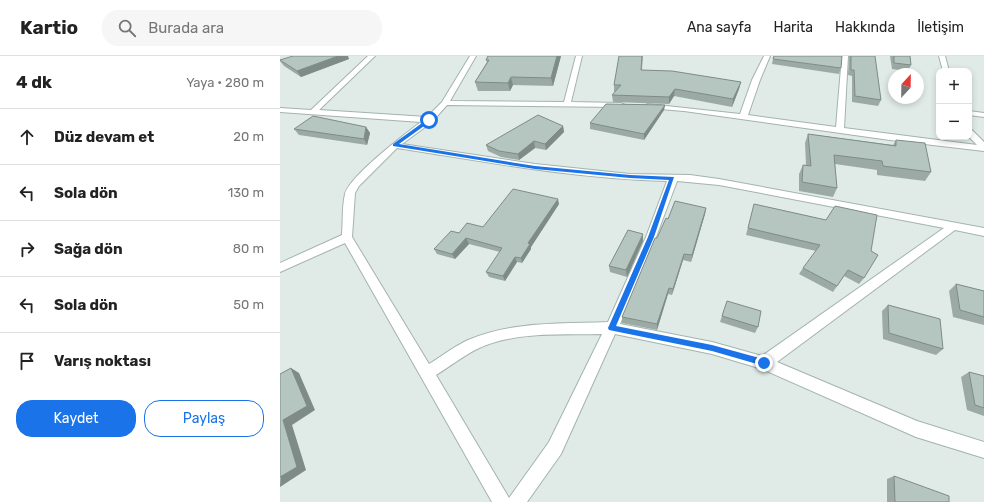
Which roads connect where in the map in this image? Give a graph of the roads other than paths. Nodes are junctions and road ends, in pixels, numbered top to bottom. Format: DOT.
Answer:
graph roads {
  1 [pos="372,56"];
  2 [pos="473,56"];
  3 [pos="579,56"];
  4 [pos="766,56"];
  5 [pos="845,56"];
  6 [pos="942,56"];
  7 [pos="945,68"];
  8 [pos="445,103"];
  9 [pos="567,104"];
  10 [pos="626,105"];
  11 [pos="641,105"];
  12 [pos="280,110"];
  13 [pos="313,112"];
  14 [pos="972,113"];
  15 [pos="984,115"];
  16 [pos="743,117"];
  17 [pos="429,120"];
  18 [pos="840,130"];
  19 [pos="972,135"];
  20 [pos="395,145"];
  21 [pos="984,147"];
  22 [pos="673,178"];
  23 [pos="954,226"];
  24 [pos="984,232"];
  25 [pos="347,237"];
  26 [pos="280,268"];
  27 [pos="612,328"];
  28 [pos="764,363"];
  29 [pos="426,372"];
  30 [pos="984,450"];
  31 [pos="502,502"];
  32 [pos="516,502"];
  1 -- 13 [label="street"];
  2 -- 8 [label="street"];
  3 -- 9 [label="street"];
  4 -- 16 [label="street"];
  5 -- 18 [label="street"];
  6 -- 7 [label="street"];
  8 -- 9 [label="street"];
  8 -- 17 [label="street"];
  9 -- 10 [label="street"];
  11 -- 16 [label="street"];
  12 -- 13 [label="street"];
  13 -- 17 [label="street"];
  14 -- 15 [label="street"];
  16 -- 18 [label="street"];
  17 -- 20 [label="street"];
  18 -- 21 [label="street"];
  19 -- 21 [label="street"];
  20 -- 22 [label="street"];
  20 -- 25 [label="street"];
  22 -- 23 [label="street"];
  22 -- 27 [label="street"];
  23 -- 24 [label="street"];
  23 -- 28 [label="street"];
  25 -- 26 [label="street"];
  25 -- 29 [label="street"];
  27 -- 28 [label="street"];
  27 -- 29 [label="street"];
  27 -- 32 [label="street"];
  28 -- 30 [label="street"];
  29 -- 31 [label="street"];
}
